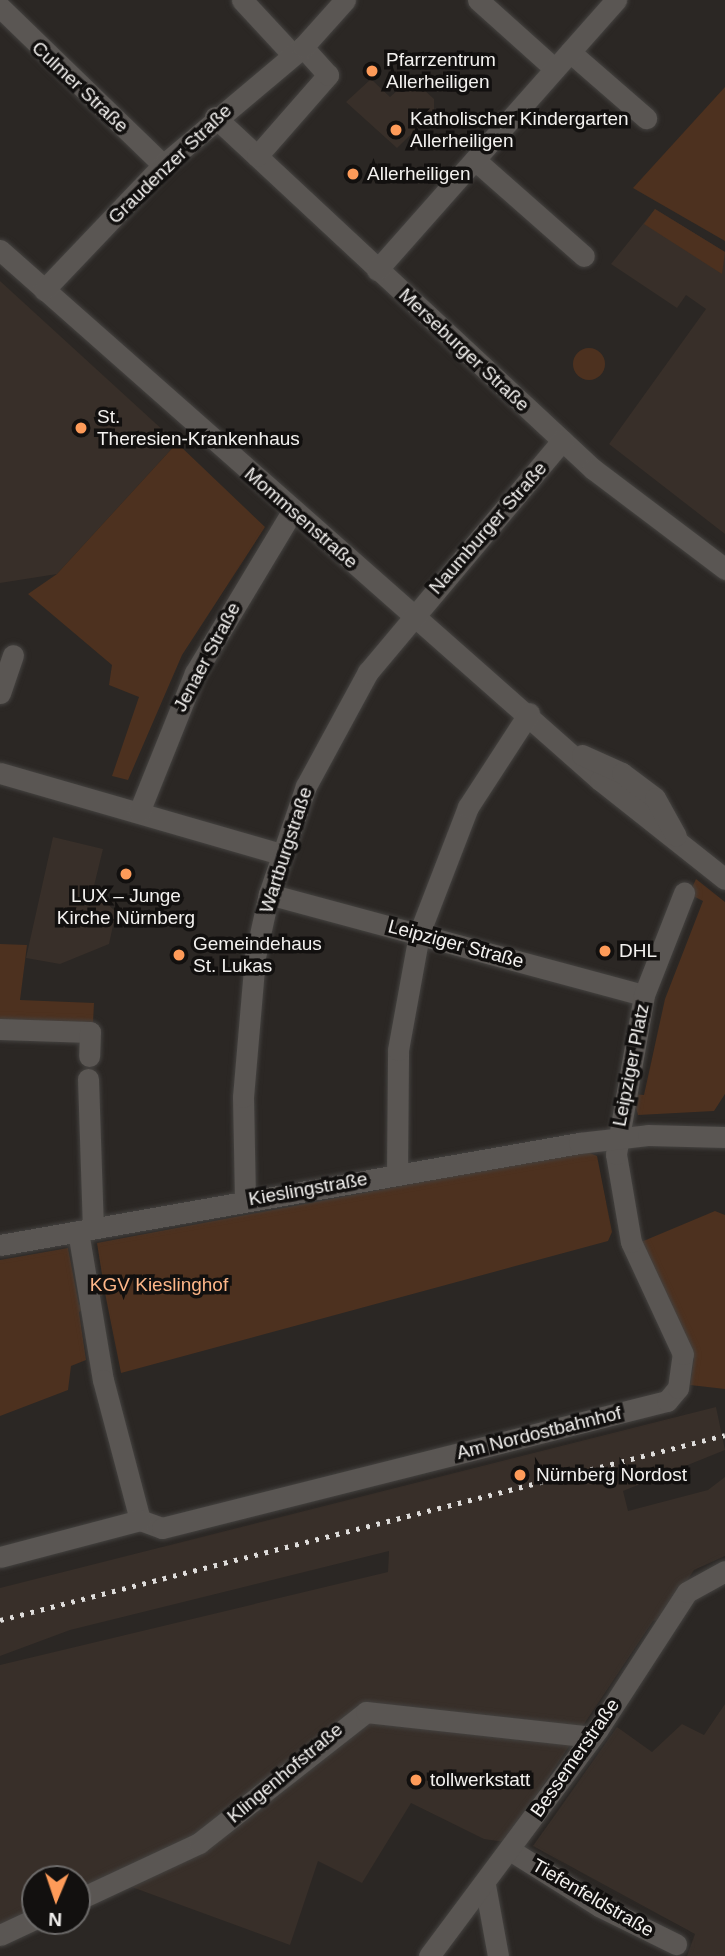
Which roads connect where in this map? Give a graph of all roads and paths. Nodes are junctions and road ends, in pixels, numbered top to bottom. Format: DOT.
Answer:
graph roads {
  1 [pos="242,0"];
  2 [pos="345,0"];
  3 [pos="478,0"];
  4 [pos="617,0"];
  5 [pos="0,7"];
  6 [pos="298,50"];
  7 [pos="570,52"];
  8 [pos="555,69"];
  9 [pos="215,117"];
  10 [pos="646,118"];
  11 [pos="257,156"];
  12 [pos="475,160"];
  13 [pos="163,165"];
  14 [pos="0,250"];
  15 [pos="584,256"];
  16 [pos="377,270"];
  17 [pos="44,290"];
  18 [pos="562,441"];
  19 [pos="293,510"];
  20 [pos="725,569"];
  21 [pos="413,614"];
  22 [pos="13,655"];
  23 [pos="0,693"];
  24 [pos="529,713"];
  25 [pos="0,773"];
  26 [pos="139,812"];
  27 [pos="281,854"];
  28 [pos="725,880"];
  29 [pos="684,893"];
  30 [pos="269,894"];
  31 [pos="419,934"];
  32 [pos="644,995"];
  33 [pos="0,1029"];
  34 [pos="89,1056"];
  35 [pos="88,1079"];
  36 [pos="725,1137"];
  37 [pos="617,1138"];
  38 [pos="397,1173"];
  39 [pos="246,1200"];
  40 [pos="86,1229"];
  41 [pos="0,1245"];
  42 [pos="140,1520"];
  43 [pos="0,1557"];
  44 [pos="725,1571"];
  45 [pos="591,1737"];
  46 [pos="510,1850"];
  47 [pos="485,1885"];
  48 [pos="91,1893"];
  49 [pos="21,1925"];
  50 [pos="0,1935"];
  51 [pos="676,1944"];
  52 [pos="429,1956"];
  53 [pos="498,1956"];
  1 -- 6 [label="street"];
  2 -- 6 [label="street, Graudenzer Straße"];
  3 -- 8 [label="street"];
  4 -- 7 [label="street"];
  5 -- 13 [label="street, Culmer Straße"];
  6 -- 9 [label="street, Graudenzer Straße"];
  6 -- 11 [label="street"];
  7 -- 8 [label="street"];
  7 -- 10 [label="street"];
  8 -- 12 [label="street"];
  9 -- 11 [label="street, Merseburger Straße"];
  9 -- 13 [label="street, Graudenzer Straße"];
  11 -- 16 [label="street, Merseburger Straße"];
  12 -- 15 [label="street"];
  12 -- 16 [label="street"];
  13 -- 17 [label="street, Graudenzer Straße"];
  14 -- 17 [label="street, Mommsenstraße"];
  16 -- 18 [label="street, Merseburger Straße"];
  17 -- 19 [label="street, Mommsenstraße"];
  18 -- 20 [label="street, Merseburger Straße"];
  18 -- 21 [label="street, Naumburger Straße"];
  19 -- 21 [label="street, Mommsenstraße"];
  19 -- 26 [label="street, Jenaer Straße"];
  21 -- 24 [label="street, Mommsenstraße"];
  21 -- 27 [label="street, Wartburgstraße"];
  22 -- 23 [label="street"];
  24 -- 28 [label="street, Mommsenstraße"];
  24 -- 31 [label="street"];
  25 -- 26 [label="street"];
  26 -- 27 [label="street"];
  27 -- 30 [label="street, Wartburgstraße"];
  29 -- 32 [label="street, Leipziger Platz"];
  30 -- 31 [label="street, Leipziger Straße"];
  30 -- 39 [label="street, Wartburgstraße"];
  31 -- 32 [label="street, Leipziger Straße"];
  31 -- 38 [label="street"];
  32 -- 37 [label="street, Leipziger Platz"];
  33 -- 34 [label="street"];
  35 -- 40 [label="street"];
  36 -- 37 [label="street, Leipziger Platz"];
  37 -- 38 [label="street, Kieslingstraße"];
  37 -- 42 [label="street, Am Nordostbahnhof"];
  38 -- 39 [label="street, Kieslingstraße"];
  39 -- 40 [label="street, Kieslingstraße"];
  40 -- 41 [label="street, Kieslingstraße"];
  40 -- 42 [label="street"];
  42 -- 43 [label="street, Am Nordostbahnhof"];
  44 -- 45 [label="street, Bessemerstraße"];
  45 -- 46 [label="street, Bessemerstraße"];
  45 -- 48 [label="street, Klingenhofstraße"];
  46 -- 47 [label="street, Bessemerstraße"];
  46 -- 51 [label="street, Tiefenfeldstraße"];
  47 -- 52 [label="street, Bessemerstraße"];
  47 -- 53 [label="street"];
  49 -- 50 [label="street"];
}
